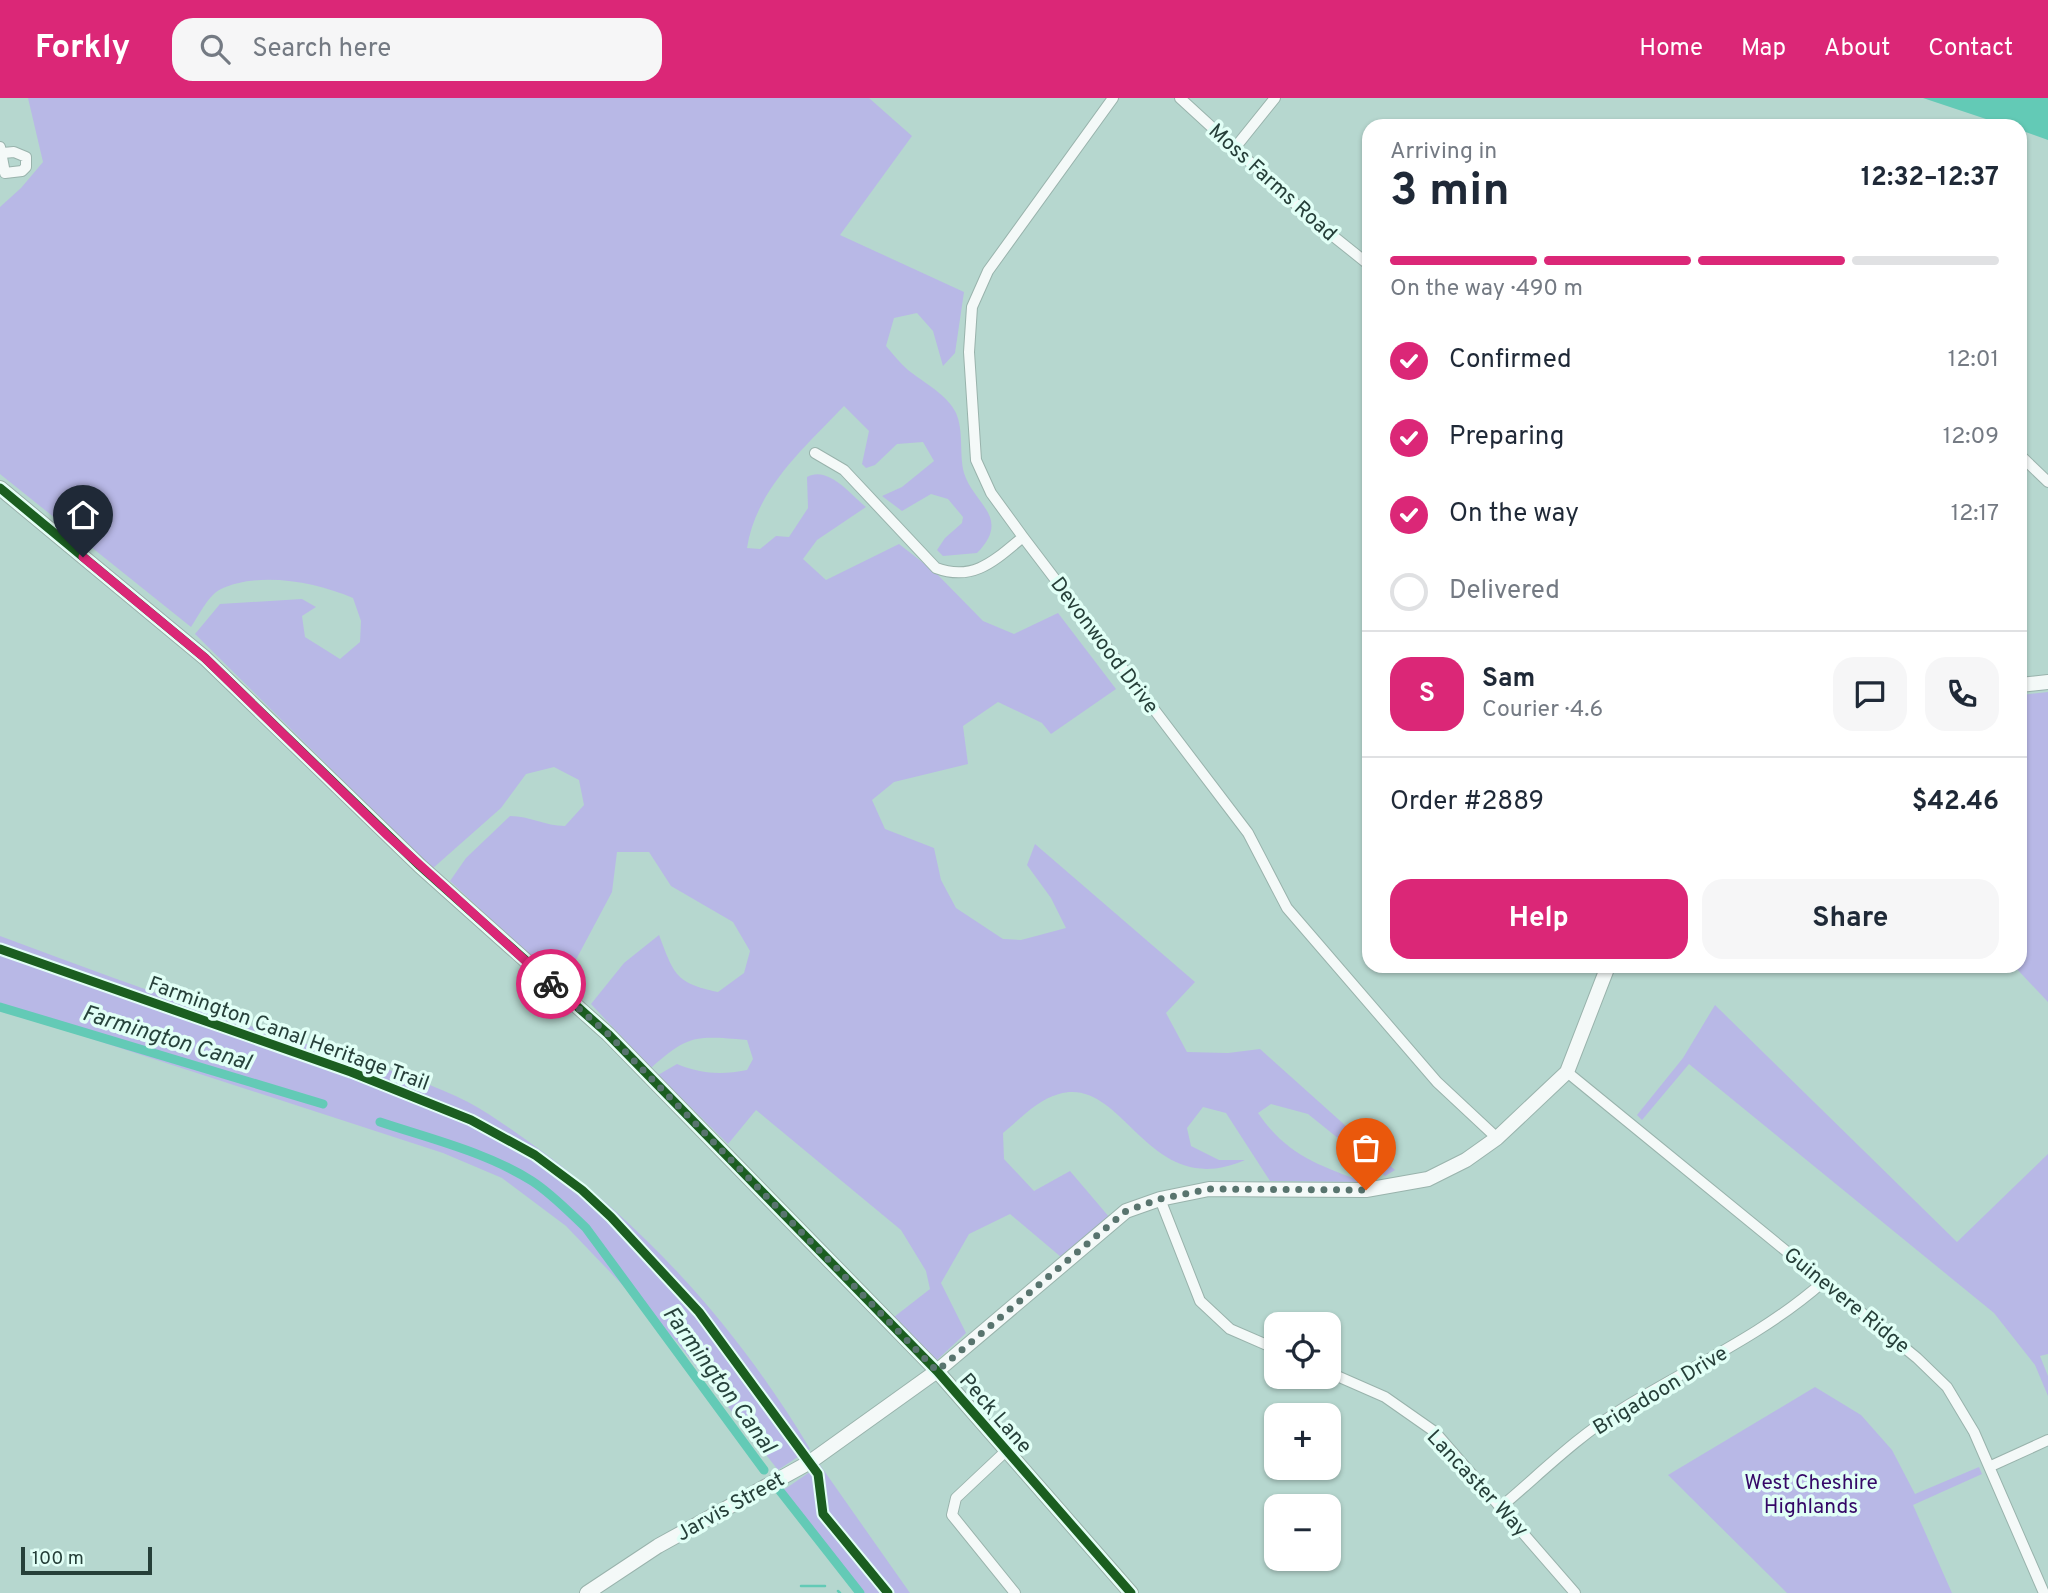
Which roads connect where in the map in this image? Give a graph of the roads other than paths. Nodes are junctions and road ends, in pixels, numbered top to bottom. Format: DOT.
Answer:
graph roads {
  1 [pos="1113,98"];
  2 [pos="1180,98"];
  3 [pos="1275,98"];
  4 [pos="1234,149"];
  5 [pos="1362,259"];
  6 [pos="815,453"];
  7 [pos="2027,462"];
  8 [pos="2048,482"];
  9 [pos="0,488"];
  10 [pos="1023,537"];
  11 [pos="2048,682"];
  12 [pos="2027,684"];
  13 [pos="1605,973"];
  14 [pos="1567,1072"];
  15 [pos="1497,1138"];
  16 [pos="1160,1199"];
  17 [pos="1824,1282"];
  18 [pos="1264,1344"];
  19 [pos="937,1371"];
  20 [pos="1341,1378"];
  21 [pos="2048,1440"];
  22 [pos="1006,1451"];
  23 [pos="1991,1466"];
  24 [pos="1502,1506"];
  25 [pos="587,1593"];
  26 [pos="1015,1593"];
  27 [pos="1131,1593"];
  28 [pos="1575,1593"];
  29 [pos="2044,1593"];
  1 -- 10 [label="street, Devonwood Drive"];
  2 -- 4 [label="street, Moss Farms Road"];
  3 -- 4 [label="street"];
  4 -- 5 [label="street, Moss Farms Road"];
  6 -- 10 [label="street"];
  7 -- 8 [label="street"];
  9 -- 19 [label="street, Peck Lane"];
  10 -- 15 [label="street, Devonwood Drive"];
  11 -- 12 [label="street"];
  13 -- 14 [label="street, Jarvis Street"];
  14 -- 15 [label="street, Jarvis Street"];
  14 -- 17 [label="street, Guinevere Ridge"];
  15 -- 16 [label="street, Jarvis Street"];
  16 -- 18 [label="street"];
  16 -- 19 [label="street, Jarvis Street"];
  17 -- 23 [label="street, Guinevere Ridge"];
  17 -- 24 [label="street, Brigadoon Drive"];
  19 -- 22 [label="street, Peck Lane"];
  19 -- 25 [label="street, Jarvis Street"];
  20 -- 24 [label="street, Lancaster Way"];
  21 -- 23 [label="street"];
  22 -- 26 [label="street"];
  22 -- 27 [label="street, Peck Lane"];
  23 -- 29 [label="street, Guinevere Ridge"];
  24 -- 28 [label="street, Lancaster Way"];
}
